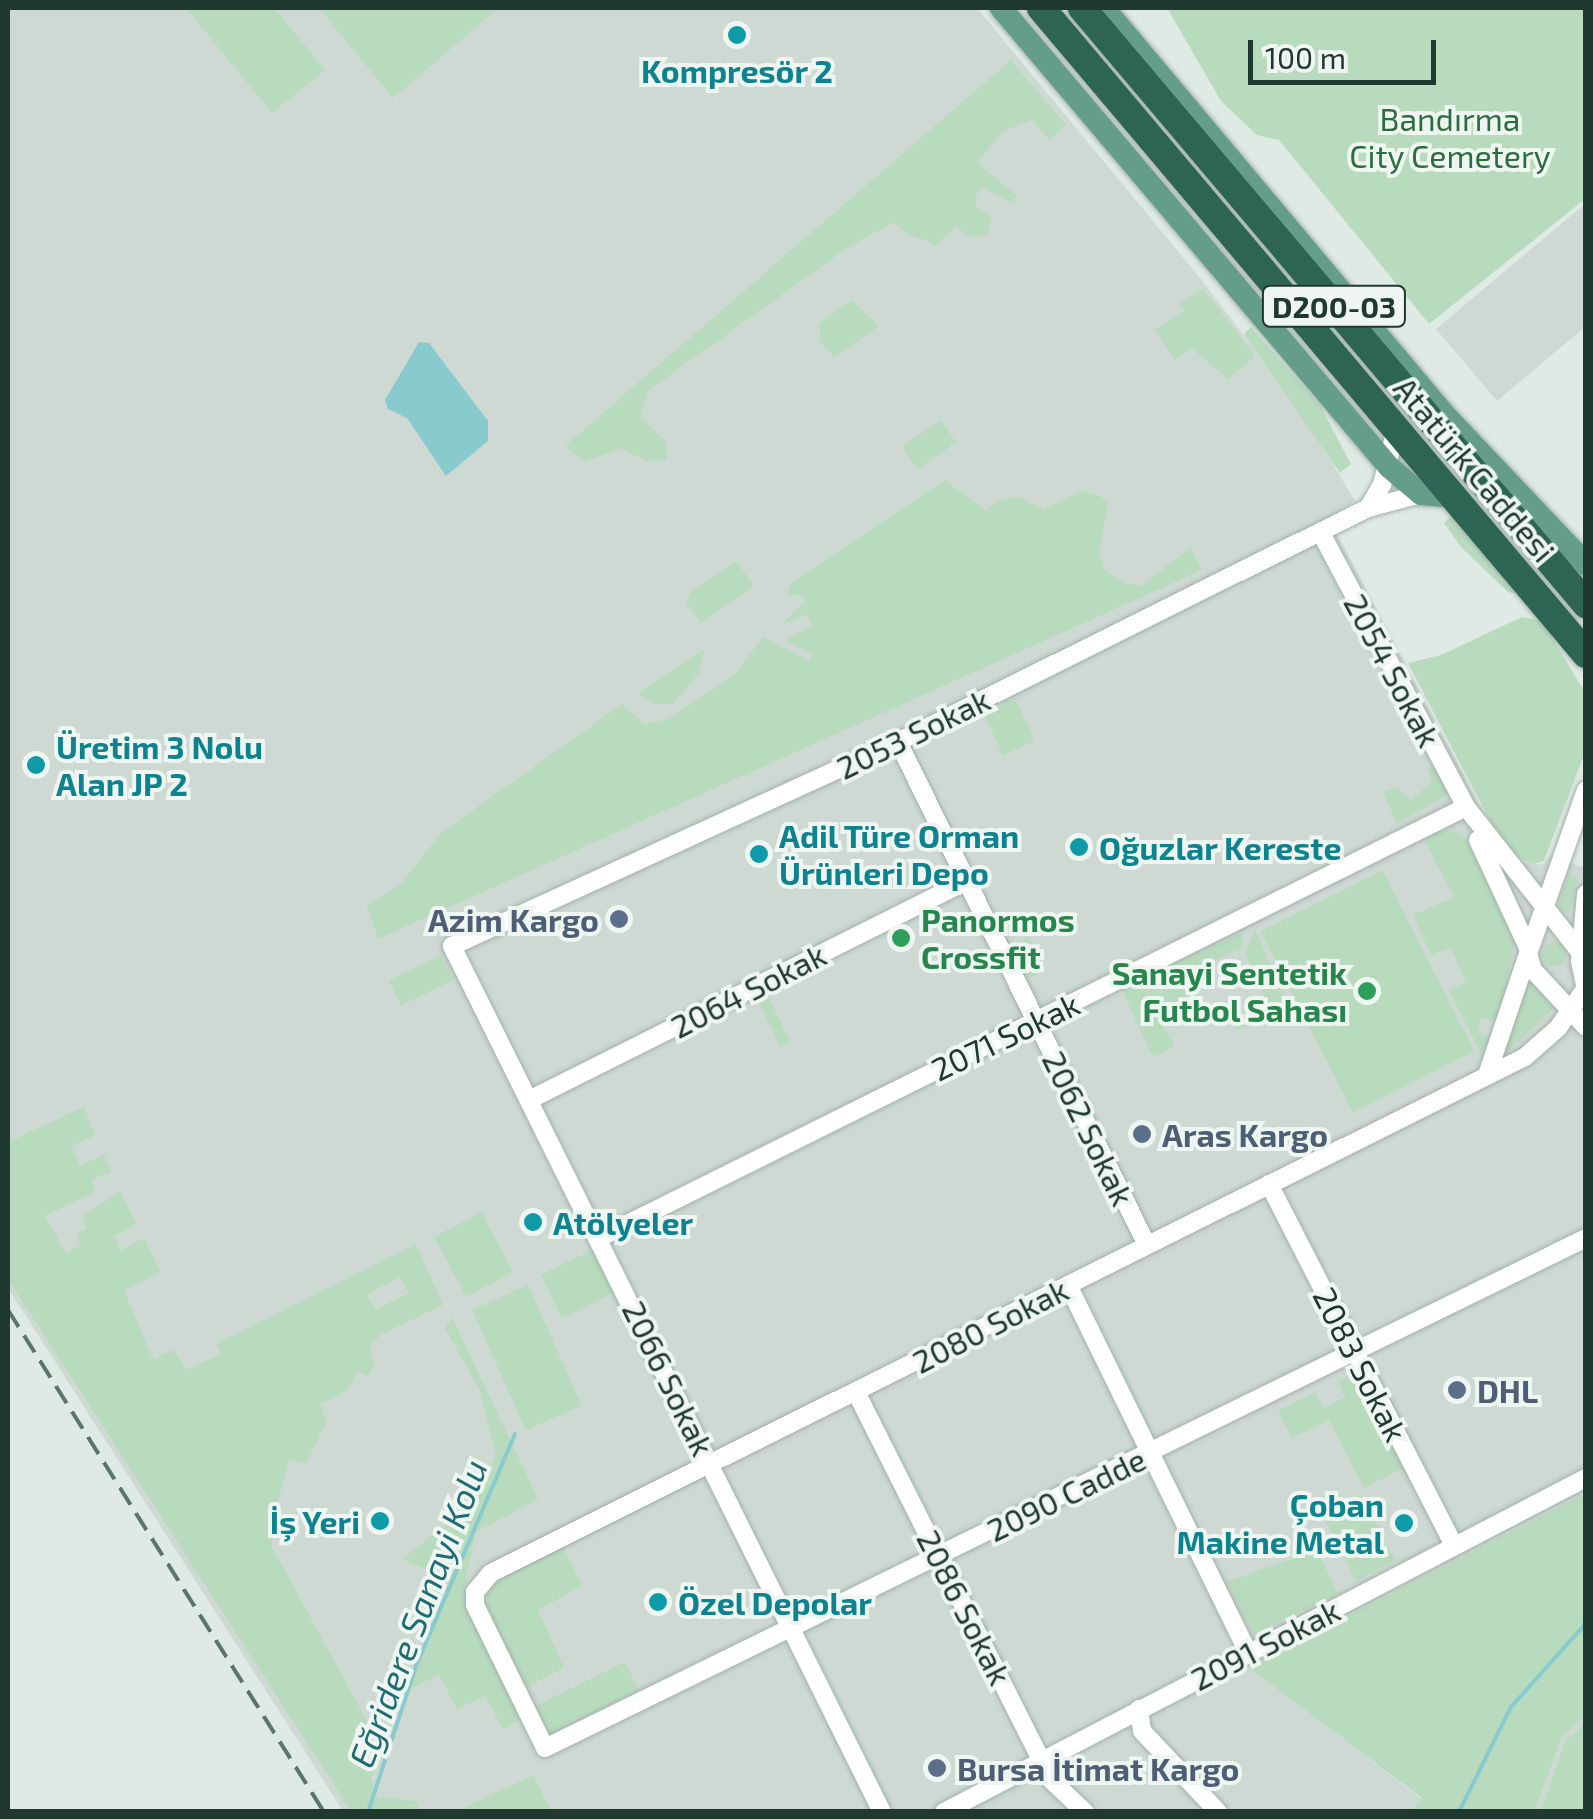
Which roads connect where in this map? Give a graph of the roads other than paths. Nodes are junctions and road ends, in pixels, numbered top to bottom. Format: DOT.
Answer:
graph roads {
  1 [pos="1002,8"];
  2 [pos="1041,8"];
  3 [pos="1082,8"];
  4 [pos="1104,8"];
  5 [pos="1396,428"];
  6 [pos="1388,467"];
  7 [pos="1421,494"];
  8 [pos="1454,497"];
  9 [pos="1368,508"];
  10 [pos="1321,533"];
  11 [pos="1586,564"];
  12 [pos="1586,604"];
  13 [pos="1565,630"];
  14 [pos="1586,654"];
  15 [pos="1586,671"];
  16 [pos="898,742"];
  17 [pos="1586,790"];
  18 [pos="1466,807"];
  19 [pos="1557,871"];
  20 [pos="1523,878"];
  21 [pos="967,881"];
  22 [pos="1586,894"];
  23 [pos="1545,905"];
  24 [pos="1567,932"];
  25 [pos="452,946"];
  26 [pos="1531,947"];
  27 [pos="1580,957"];
  28 [pos="1538,976"];
  29 [pos="1585,989"];
  30 [pos="1571,1010"];
  31 [pos="1036,1020"];
  32 [pos="1586,1027"];
  33 [pos="1487,1075"];
  34 [pos="530,1100"];
  35 [pos="1269,1184"];
  36 [pos="599,1238"];
  37 [pos="1586,1238"];
  38 [pos="1147,1245"];
  39 [pos="1068,1286"];
  40 [pos="1354,1351"];
  41 [pos="856,1392"];
  42 [pos="1150,1452"];
  43 [pos="712,1465"];
  44 [pos="1586,1478"];
  45 [pos="1454,1544"];
  46 [pos="939,1557"];
  47 [pos="794,1628"];
  48 [pos="1248,1652"];
  49 [pos="1139,1709"];
  50 [pos="545,1748"];
  51 [pos="1042,1760"];
  52 [pos="882,1812"];
  53 [pos="944,1812"];
  54 [pos="1085,1812"];
  55 [pos="1218,1812"];
  1 -- 6 [label="main road"];
  2 -- 5 [label="highway, Atatürk Caddesi / D200-03"];
  3 -- 12 [label="highway, Atatürk Caddesi / D200-03"];
  4 -- 11 [label="main road, Atatürk Caddesi"];
  5 -- 6 [label="street"];
  5 -- 8 [label="highway, Atatürk Caddesi / D200-03"];
  6 -- 7 [label="main road"];
  6 -- 9 [label="street"];
  7 -- 8 [label="main road"];
  7 -- 9 [label="street, 2053 Sokak"];
  8 -- 13 [label="highway, Atatürk Caddesi / D200-03"];
  9 -- 10 [label="street, 2053 Sokak"];
  10 -- 16 [label="street, 2053 Sokak"];
  10 -- 18 [label="street, 2054 Sokak"];
  13 -- 14 [label="highway, Atatürk Caddesi / D200-03"];
  13 -- 15 [label="street"];
  16 -- 21 [label="street, 2062 Sokak"];
  16 -- 25 [label="street, 2053 Sokak"];
  17 -- 19 [label="street"];
  18 -- 20 [label="street, 2054 Sokak"];
  18 -- 26 [label="street, 2054 Sokak"];
  18 -- 31 [label="street, 2071 Sokak"];
  19 -- 20 [label="street"];
  19 -- 23 [label="street"];
  20 -- 23 [label="street, 2054 Sokak"];
  21 -- 31 [label="street, 2062 Sokak"];
  21 -- 34 [label="street, 2064 Sokak"];
  22 -- 27 [label="street"];
  23 -- 24 [label="street, 2054 Sokak"];
  23 -- 26 [label="street"];
  24 -- 26 [label="street"];
  24 -- 27 [label="street, 2054 Sokak"];
  25 -- 34 [label="street, 2066 Sokak"];
  26 -- 28 [label="street, 2054 Sokak"];
  26 -- 33 [label="street"];
  27 -- 28 [label="street"];
  27 -- 29 [label="street, 2054 Sokak"];
  28 -- 30 [label="street, 2054 Sokak"];
  29 -- 30 [label="street, 2080 Sokak"];
  30 -- 32 [label="street, 2054 Sokak"];
  30 -- 33 [label="street, 2080 Sokak"];
  31 -- 36 [label="street, 2071 Sokak"];
  31 -- 38 [label="street, 2062 Sokak"];
  33 -- 35 [label="street, 2080 Sokak"];
  34 -- 36 [label="street, 2066 Sokak"];
  35 -- 38 [label="street, 2080 Sokak"];
  35 -- 40 [label="street, 2083 Sokak"];
  36 -- 43 [label="street, 2066 Sokak"];
  37 -- 40 [label="street, 2090 Cadde"];
  38 -- 39 [label="street, 2080 Sokak"];
  39 -- 41 [label="street, 2080 Sokak"];
  39 -- 42 [label="street"];
  40 -- 42 [label="street, 2090 Cadde"];
  40 -- 45 [label="street, 2083 Sokak"];
  41 -- 43 [label="street, 2080 Sokak"];
  41 -- 46 [label="street, 2086 Sokak"];
  42 -- 46 [label="street, 2090 Cadde"];
  42 -- 48 [label="street"];
  43 -- 47 [label="street, 2066 Sokak"];
  43 -- 50 [label="street, 2080 Sokak"];
  44 -- 45 [label="street, 2091 Sokak"];
  45 -- 48 [label="street, 2091 Sokak"];
  46 -- 47 [label="street, 2090 Cadde"];
  46 -- 51 [label="street, 2086 Sokak"];
  47 -- 50 [label="street, 2090 Cadde"];
  47 -- 52 [label="street, 2066 Sokak"];
  48 -- 49 [label="street, 2091 Sokak"];
  49 -- 51 [label="street, 2091 Sokak"];
  49 -- 55 [label="street"];
  51 -- 53 [label="street, 2091 Sokak"];
  51 -- 54 [label="street, 2086 Sokak"];
}
